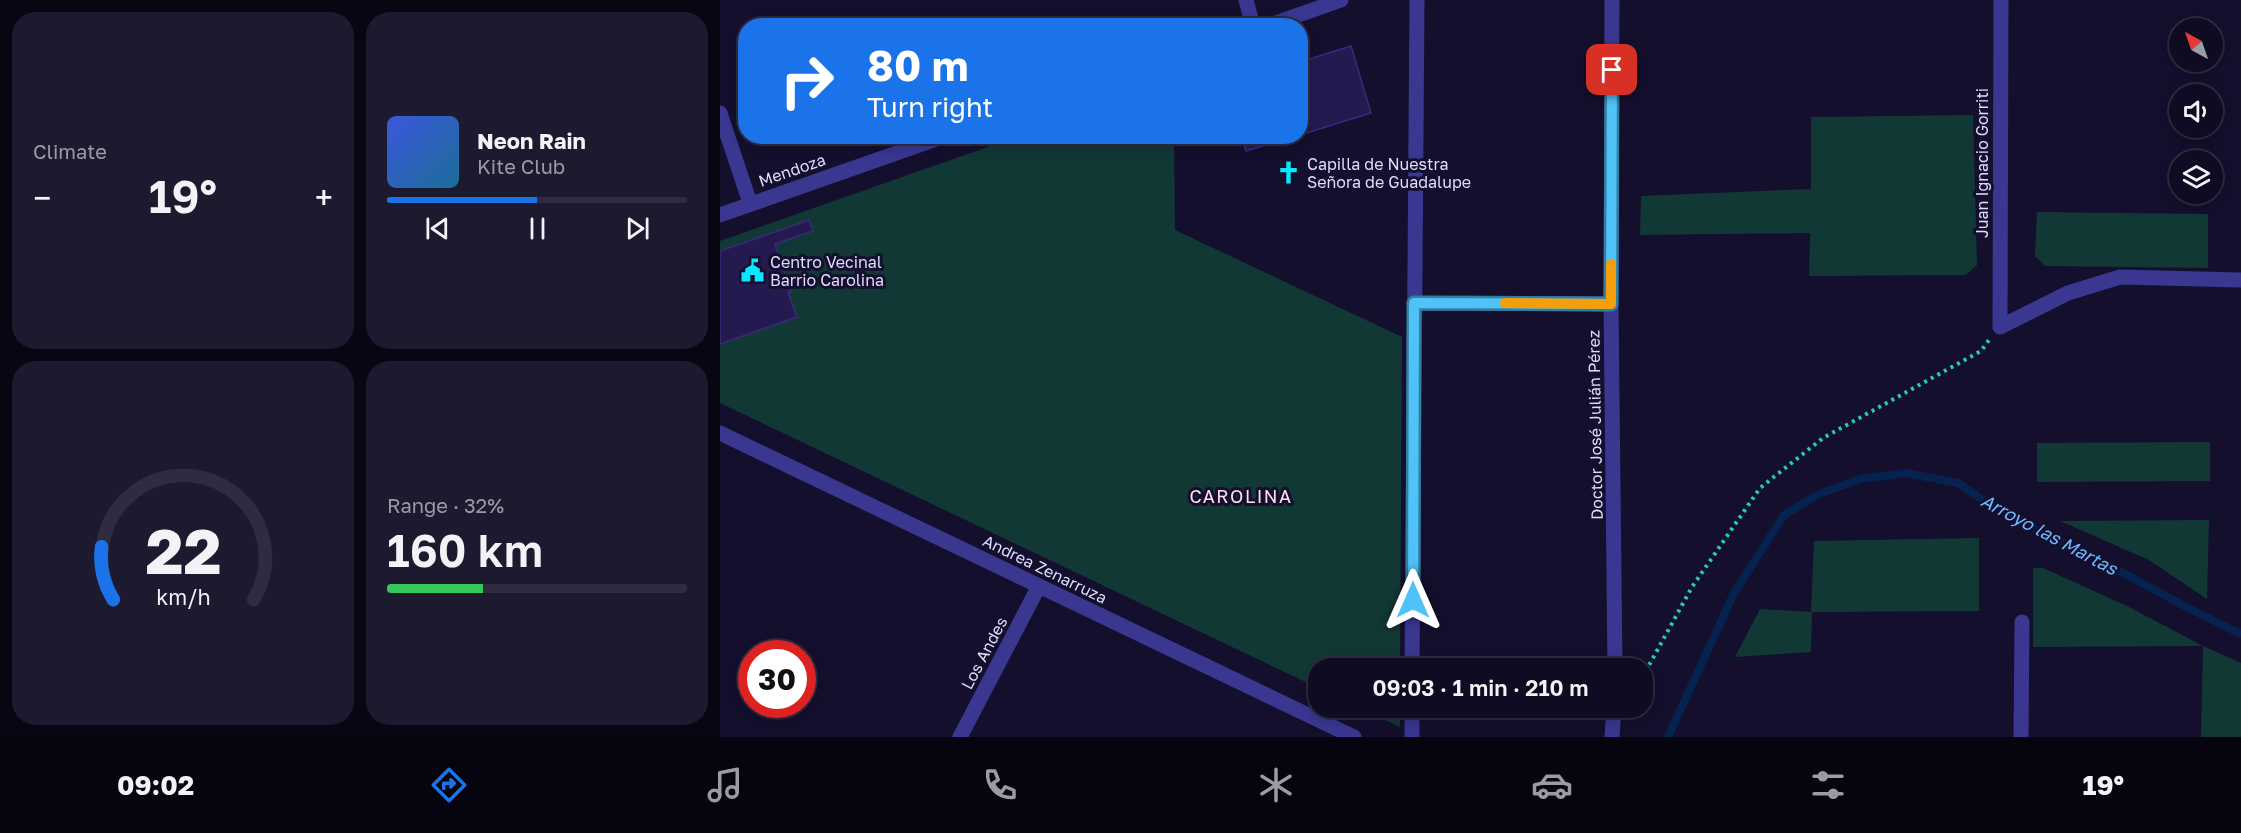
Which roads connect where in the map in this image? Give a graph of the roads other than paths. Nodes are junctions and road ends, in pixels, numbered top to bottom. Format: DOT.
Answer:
graph roads {
  1 [pos="1246,0"];
  2 [pos="1341,0"];
  3 [pos="1418,0"];
  4 [pos="1612,0"];
  5 [pos="2001,0"];
  6 [pos="1251,18"];
  7 [pos="1290,18"];
  8 [pos="720,113"];
  9 [pos="922,144"];
  10 [pos="750,203"];
  11 [pos="720,215"];
  12 [pos="2241,280"];
  13 [pos="1414,303"];
  14 [pos="1611,304"];
  15 [pos="720,433"];
  16 [pos="1039,586"];
  17 [pos="2022,622"];
  18 [pos="1412,658"];
  19 [pos="1615,658"];
  20 [pos="1412,718"];
  21 [pos="1613,718"];
  22 [pos="960,737"];
  23 [pos="1354,737"];
  24 [pos="1412,737"];
  25 [pos="1612,737"];
  26 [pos="2021,737"];
  1 -- 6 [label="street"];
  2 -- 7 [label="street"];
  3 -- 13 [label="street"];
  4 -- 14 [label="street, Doctor José Julián Pérez"];
  5 -- 12 [label="street, Juan Ignacio Gorriti"];
  8 -- 10 [label="street"];
  9 -- 10 [label="street, Mendoza"];
  10 -- 11 [label="street, Mendoza"];
  13 -- 14 [label="street"];
  13 -- 18 [label="street"];
  14 -- 19 [label="street, Doctor José Julián Pérez"];
  15 -- 16 [label="street, Andrea Zenarruza"];
  16 -- 22 [label="street, Los Andes"];
  16 -- 23 [label="street, Andrea Zenarruza"];
  17 -- 26 [label="street"];
  20 -- 24 [label="street"];
  21 -- 25 [label="street"];
}
